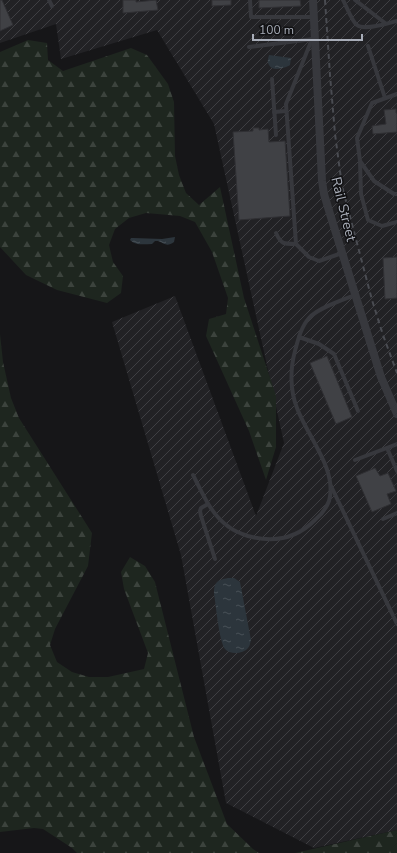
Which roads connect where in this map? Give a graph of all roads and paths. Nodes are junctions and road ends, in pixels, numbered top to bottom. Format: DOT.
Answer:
graph roads {
  1 [pos="49,0"];
  2 [pos="250,0"];
  3 [pos="313,0"];
  4 [pos="343,0"];
  5 [pos="355,0"];
  6 [pos="52,6"];
  7 [pos="314,17"];
  8 [pos="397,21"];
  9 [pos="385,24"];
  10 [pos="314,39"];
  11 [pos="368,46"];
  12 [pos="249,47"];
  13 [pos="272,79"];
  14 [pos="397,94"];
  15 [pos="385,98"];
  16 [pos="286,111"];
  17 [pos="274,112"];
  18 [pos="276,135"];
  19 [pos="360,161"];
  20 [pos="397,194"];
  21 [pos="397,222"];
  22 [pos="276,233"];
  23 [pos="296,244"];
  24 [pos="342,253"];
  25 [pos="355,295"];
  26 [pos="299,338"];
  27 [pos="358,411"];
  28 [pos="397,414"];
  29 [pos="397,444"];
  30 [pos="387,448"];
  31 [pos="355,460"];
  32 [pos="397,472"];
  33 [pos="193,475"];
  34 [pos="331,486"];
  35 [pos="208,504"];
  36 [pos="397,513"];
  37 [pos="383,519"];
  38 [pos="215,559"];
  39 [pos="397,624"];
  1 -- 6 [label="lane"];
  2 -- 7 [label="lane"];
  3 -- 7 [label="street, Rail Street"];
  4 -- 9 [label="lane"];
  5 -- 9 [label="lane"];
  7 -- 10 [label="street, Rail Street"];
  8 -- 9 [label="lane"];
  10 -- 12 [label="lane"];
  10 -- 16 [label="lane"];
  10 -- 24 [label="street, Rail Street"];
  11 -- 15 [label="lane"];
  13 -- 17 [label="lane"];
  14 -- 15 [label="lane"];
  15 -- 19 [label="lane"];
  16 -- 17 [label="lane"];
  16 -- 23 [label="lane"];
  17 -- 18 [label="lane"];
  19 -- 20 [label="lane"];
  19 -- 21 [label="lane"];
  22 -- 23 [label="lane"];
  23 -- 24 [label="lane"];
  24 -- 25 [label="street, Rail Street"];
  25 -- 26 [label="lane"];
  25 -- 28 [label="street, Rail Street"];
  26 -- 27 [label="lane"];
  26 -- 34 [label="lane"];
  29 -- 30 [label="lane"];
  30 -- 31 [label="lane"];
  30 -- 32 [label="lane"];
  33 -- 35 [label="lane"];
  34 -- 35 [label="lane"];
  34 -- 39 [label="lane"];
  35 -- 38 [label="lane"];
  36 -- 37 [label="lane"];
}
